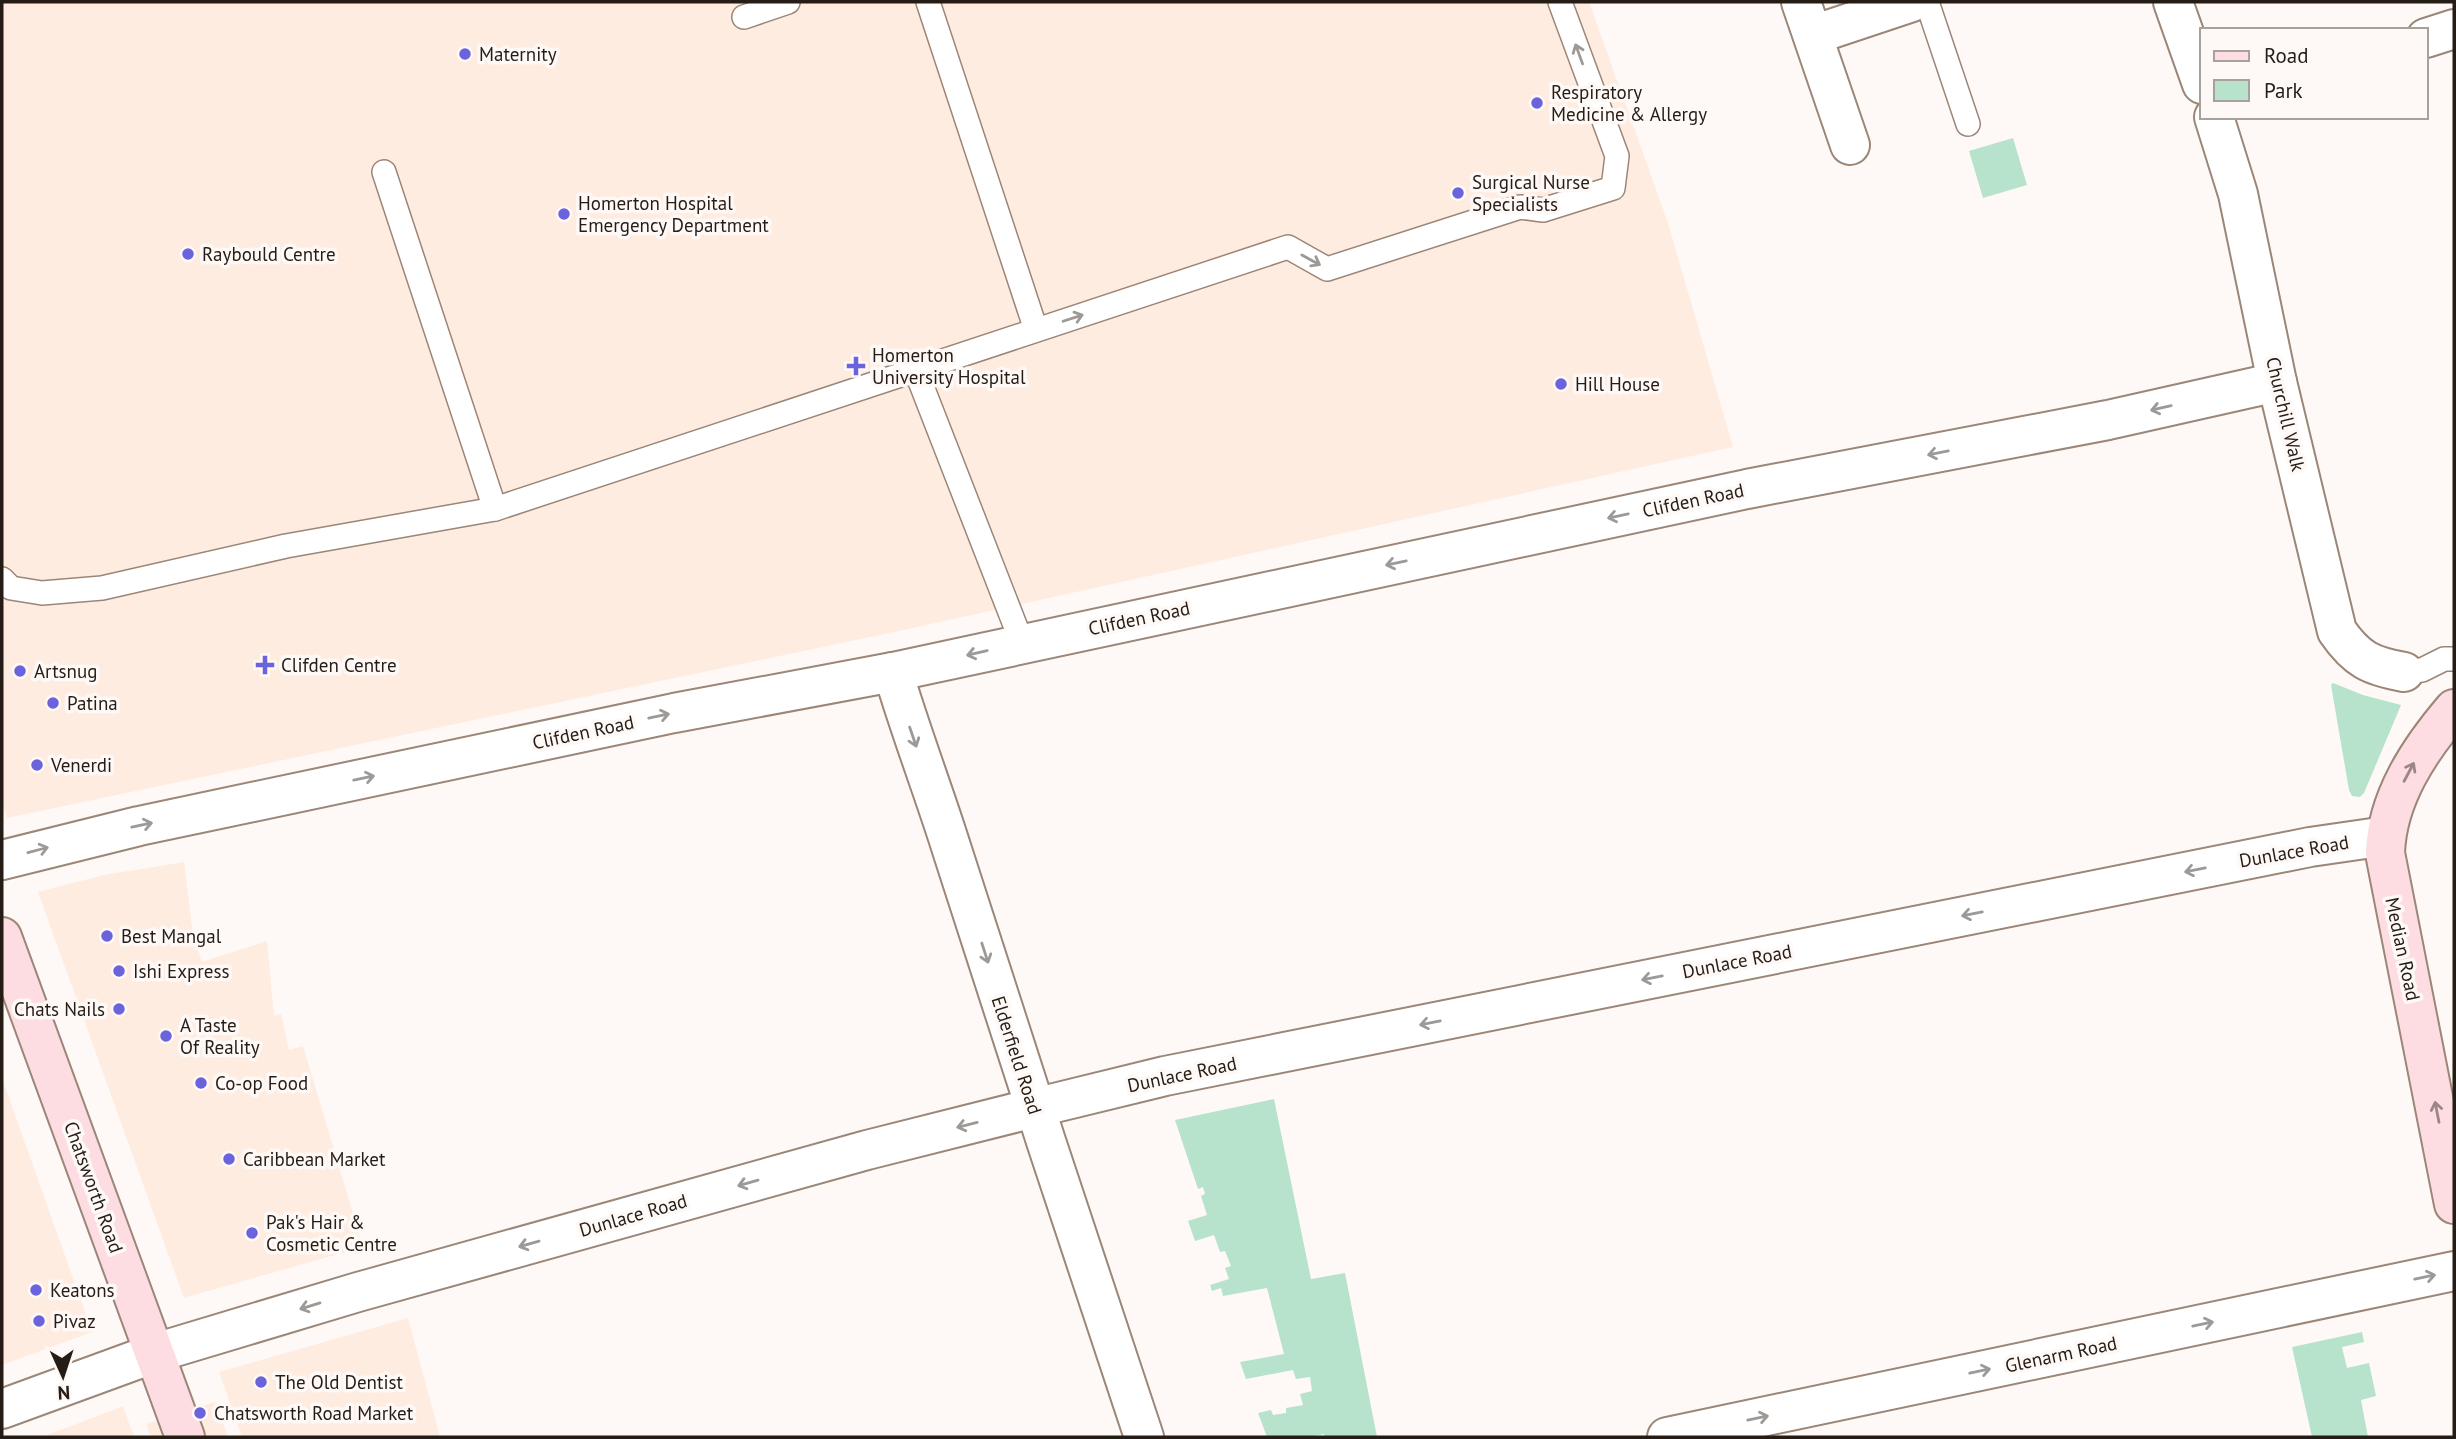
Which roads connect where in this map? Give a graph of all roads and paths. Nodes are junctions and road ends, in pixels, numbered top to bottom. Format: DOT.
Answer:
graph roads {
  1 [pos="788,2"];
  2 [pos="928,2"];
  3 [pos="1560,2"];
  4 [pos="1912,2"];
  5 [pos="1927,2"];
  6 [pos="2173,2"];
  7 [pos="744,17"];
  8 [pos="1807,18"];
  9 [pos="2454,29"];
  10 [pos="2428,37"];
  11 [pos="2200,78"];
  12 [pos="2215,119"];
  13 [pos="1968,124"];
  14 [pos="1850,145"];
  15 [pos="384,172"];
  16 [pos="1036,330"];
  17 [pos="916,371"];
  18 [pos="2277,382"];
  19 [pos="495,509"];
  20 [pos="2,579"];
  21 [pos="1022,643"];
  22 [pos="2449,659"];
  23 [pos="893,672"];
  24 [pos="2404,672"];
  25 [pos="2454,709"];
  26 [pos="2386,836"];
  27 [pos="2,860"];
  28 [pos="2,937"];
  29 [pos="1034,1108"];
  30 [pos="2454,1203"];
  31 [pos="2454,1271"];
  32 [pos="155,1353"];
  33 [pos="2,1409"];
  34 [pos="185,1437"];
  35 [pos="1144,1437"];
  36 [pos="1667,1437"];
  1 -- 7 [label="lane"];
  2 -- 16 [label="lane"];
  16 -- 3 [label="lane, one-way"];
  4 -- 8 [label="street"];
  5 -- 13 [label="lane"];
  6 -- 11 [label="street"];
  8 -- 14 [label="street"];
  9 -- 10 [label="street"];
  12 -- 18 [label="street, Churchill Walk"];
  15 -- 19 [label="lane"];
  16 -- 17 [label="lane"];
  17 -- 19 [label="lane"];
  17 -- 21 [label="lane"];
  18 -- 21 [label="street, Clifden Road, one-way"];
  18 -- 24 [label="street, Churchill Walk"];
  19 -- 20 [label="lane"];
  21 -- 23 [label="street, Clifden Road, one-way"];
  22 -- 24 [label="lane"];
  27 -- 23 [label="street, Clifden Road, one-way"];
  23 -- 29 [label="street, Elderfield Road, one-way"];
  26 -- 25 [label="street, Median Road, one-way"];
  26 -- 29 [label="street, Dunlace Road, one-way"];
  30 -- 26 [label="street, Median Road, one-way"];
  28 -- 32 [label="street, Chatsworth Road"];
  29 -- 32 [label="street, Dunlace Road, one-way"];
  29 -- 35 [label="street, Elderfield Road"];
  36 -- 31 [label="street, Glenarm Road, one-way"];
  32 -- 33 [label="street, Dunlace Road"];
  32 -- 34 [label="street, Chatsworth Road"];
}
